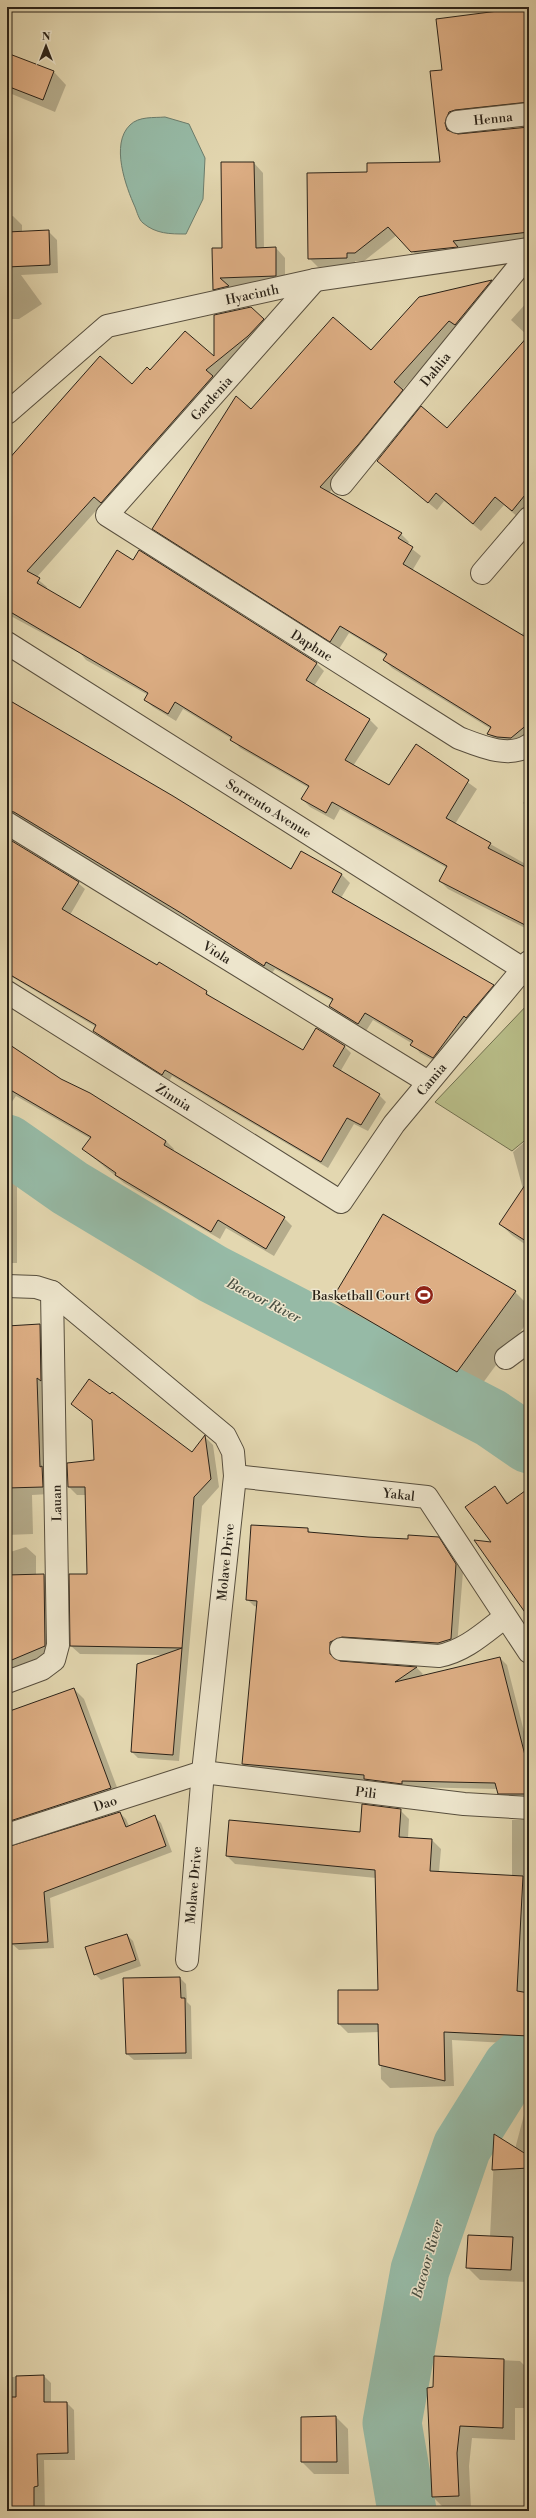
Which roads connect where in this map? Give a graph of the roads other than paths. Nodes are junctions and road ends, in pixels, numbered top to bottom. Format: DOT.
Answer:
graph roads {
  1 [pos="529,114"];
  2 [pos="457,122"];
  3 [pos="529,249"];
  4 [pos="529,254"];
  5 [pos="315,280"];
  6 [pos="7,413"];
  7 [pos="342,484"];
  8 [pos="107,515"];
  9 [pos="529,518"];
  10 [pos="482,573"];
  11 [pos="7,643"];
  12 [pos="527,746"];
  13 [pos="7,823"];
  14 [pos="527,969"];
  15 [pos="7,992"];
  16 [pos="428,1082"];
  17 [pos="341,1202"];
  18 [pos="7,1286"];
  19 [pos="52,1292"];
  20 [pos="529,1341"];
  21 [pos="506,1358"];
  22 [pos="235,1476"];
  23 [pos="505,1617"];
  24 [pos="341,1649"];
  25 [pos="529,1652"];
  26 [pos="7,1682"];
  27 [pos="203,1772"];
  28 [pos="529,1808"];
  29 [pos="7,1835"];
  30 [pos="187,1960"];
  1 -- 2 [label="street, Henna"];
  3 -- 5 [label="street, Hyacinth"];
  4 -- 7 [label="street, Dahlia"];
  5 -- 6 [label="street, Hyacinth"];
  5 -- 8 [label="street, Gardenia"];
  8 -- 12 [label="street, Daphne"];
  9 -- 10 [label="street"];
  11 -- 14 [label="street, Sorrento Avenue"];
  13 -- 16 [label="street, Viola"];
  14 -- 16 [label="street, Camia"];
  15 -- 17 [label="street, Zinnia"];
  16 -- 17 [label="street, Camia"];
  18 -- 19 [label="street, Molave Drive"];
  19 -- 22 [label="street, Molave Drive"];
  19 -- 26 [label="street, Lauan"];
  20 -- 21 [label="street"];
  22 -- 23 [label="street, Yakal"];
  22 -- 27 [label="street, Molave Drive"];
  23 -- 24 [label="street"];
  23 -- 25 [label="street, Yakal"];
  27 -- 28 [label="street, Pili"];
  27 -- 29 [label="street, Dao"];
  27 -- 30 [label="street, Molave Drive"];
}
